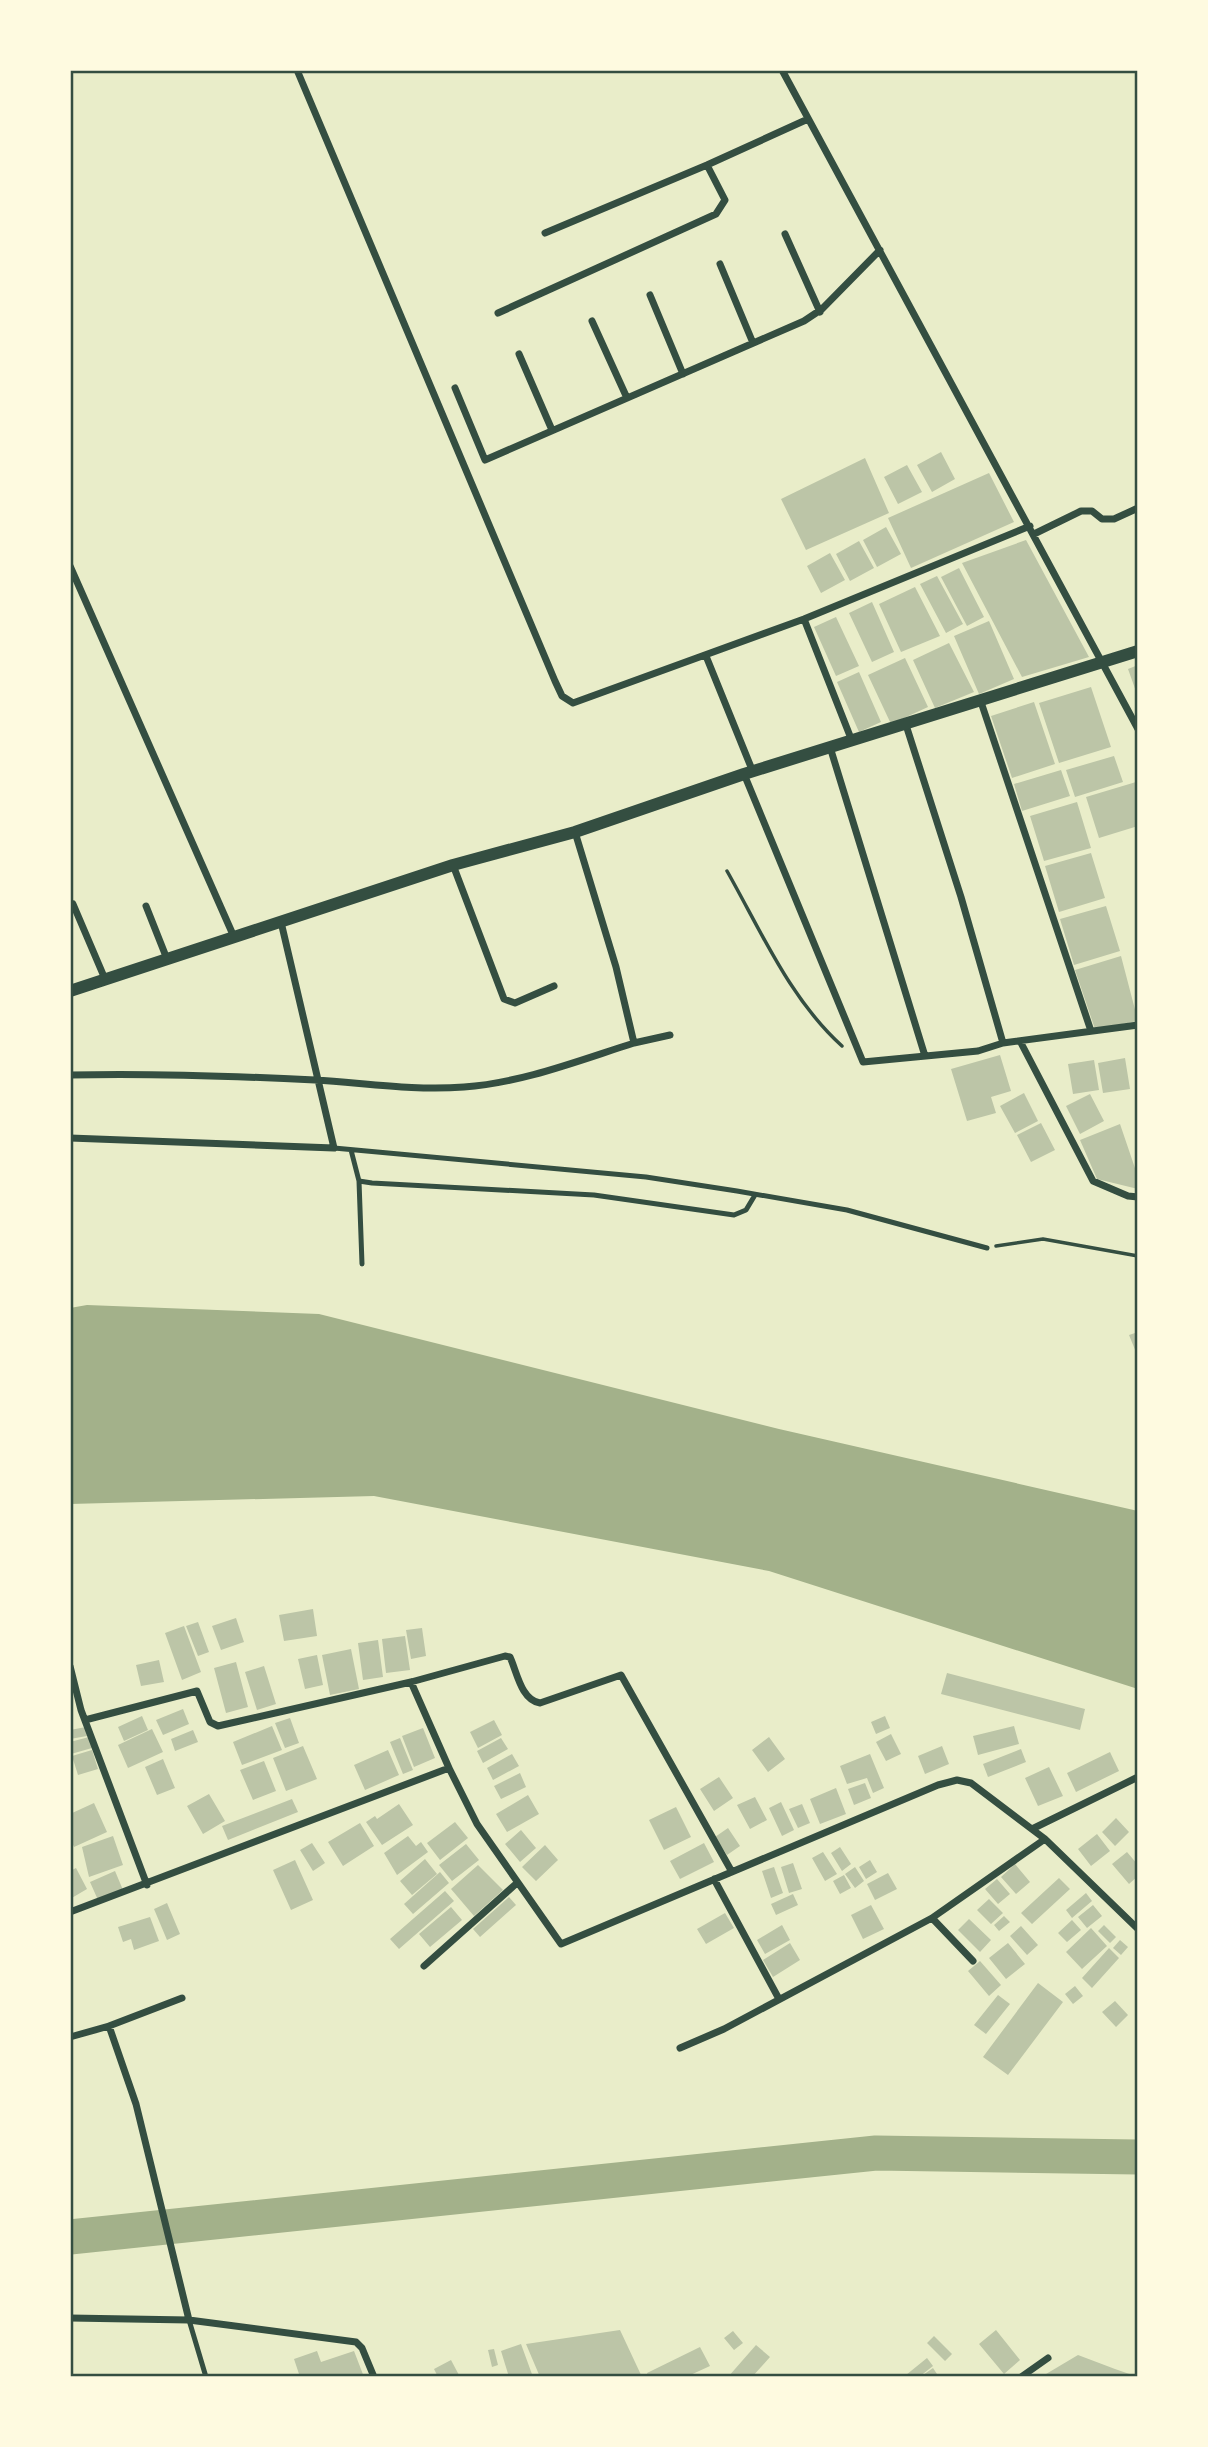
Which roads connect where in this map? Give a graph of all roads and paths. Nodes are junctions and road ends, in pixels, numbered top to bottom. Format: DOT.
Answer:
graph roads {
  1 [pos="297,70"];
  2 [pos="782,70"];
  3 [pos="808,119"];
  4 [pos="707,165"];
  5 [pos="545,233"];
  6 [pos="785,234"];
  7 [pos="880,250"];
  8 [pos="720,264"];
  9 [pos="650,295"];
  10 [pos="820,312"];
  11 [pos="498,313"];
  12 [pos="592,321"];
  13 [pos="753,343"];
  14 [pos="519,354"];
  15 [pos="683,374"];
  16 [pos="455,388"];
  17 [pos="627,398"];
  18 [pos="552,430"];
  19 [pos="1138,508"];
  20 [pos="1032,530"];
  21 [pos="70,566"];
  22 [pos="804,619"];
  23 [pos="1138,650"];
  24 [pos="706,656"];
  25 [pos="1100,662"];
  26 [pos="981,702"];
  27 [pos="906,724"];
  28 [pos="1138,729"];
  29 [pos="852,741"];
  30 [pos="830,747"];
  31 [pos="748,773"];
  32 [pos="575,832"];
  33 [pos="453,865"];
  34 [pos="727,870"];
  35 [pos="73,904"];
  36 [pos="146,906"];
  37 [pos="281,922"];
  38 [pos="234,937"];
  39 [pos="167,959"];
  40 [pos="105,979"];
  41 [pos="554,986"];
  42 [pos="70,990"];
  43 [pos="1138,1024"];
  44 [pos="1091,1031"];
  45 [pos="670,1035"];
  46 [pos="1020,1041"];
  47 [pos="634,1043"];
  48 [pos="1003,1043"];
  49 [pos="925,1056"];
  50 [pos="863,1062"];
  51 [pos="70,1075"];
  52 [pos="319,1080"];
  53 [pos="70,1138"];
  54 [pos="334,1147"];
  55 [pos="351,1150"];
  56 [pos="359,1181"];
  57 [pos="755,1195"];
  58 [pos="1138,1197"];
  59 [pos="987,1248"];
  60 [pos="1138,1256"];
  61 [pos="362,1264"];
  62 [pos="70,1666"];
  63 [pos="411,1682"];
  64 [pos="81,1710"];
  65 [pos="70,1714"];
  66 [pos="85,1720"];
  67 [pos="449,1768"];
  68 [pos="1138,1777"];
  69 [pos="1032,1829"];
  70 [pos="1045,1839"];
  71 [pos="732,1872"];
  72 [pos="714,1879"];
  73 [pos="517,1883"];
  74 [pos="147,1885"];
  75 [pos="70,1912"];
  76 [pos="932,1917"];
  77 [pos="1138,1929"];
  78 [pos="973,1961"];
  79 [pos="424,1966"];
  80 [pos="182,1998"];
  81 [pos="779,1998"];
  82 [pos="110,2026"];
  83 [pos="70,2037"];
  84 [pos="680,2048"];
  85 [pos="70,2318"];
  86 [pos="189,2320"];
  87 [pos="1048,2358"];
  88 [pos="206,2377"];
  89 [pos="374,2377"];
  90 [pos="1021,2377"];
  1 -- 24 [label="street"];
  2 -- 3 [label="street"];
  3 -- 4 [label="street"];
  3 -- 7 [label="street"];
  4 -- 5 [label="street"];
  4 -- 11 [label="street"];
  6 -- 10 [label="street"];
  7 -- 10 [label="street"];
  7 -- 20 [label="street"];
  8 -- 13 [label="street"];
  9 -- 15 [label="street"];
  10 -- 13 [label="street"];
  12 -- 17 [label="street"];
  13 -- 15 [label="street"];
  14 -- 18 [label="street"];
  15 -- 17 [label="street"];
  16 -- 18 [label="street"];
  17 -- 18 [label="street"];
  19 -- 20 [label="street"];
  20 -- 22 [label="street"];
  20 -- 25 [label="street"];
  21 -- 38 [label="street"];
  22 -- 24 [label="street"];
  22 -- 29 [label="street"];
  23 -- 25 [label="street"];
  24 -- 31 [label="street"];
  25 -- 26 [label="street"];
  25 -- 28 [label="street"];
  26 -- 27 [label="street"];
  26 -- 44 [label="street"];
  27 -- 29 [label="street"];
  27 -- 48 [label="street"];
  29 -- 30 [label="street"];
  30 -- 31 [label="street"];
  30 -- 49 [label="street"];
  31 -- 32 [label="street"];
  31 -- 50 [label="street"];
  32 -- 33 [label="street"];
  32 -- 47 [label="street"];
  33 -- 37 [label="street"];
  33 -- 41 [label="street"];
  34 -- 50 [label="path"];
  35 -- 40 [label="street"];
  36 -- 39 [label="street"];
  37 -- 38 [label="street"];
  37 -- 52 [label="street"];
  38 -- 39 [label="street"];
  39 -- 40 [label="street"];
  40 -- 42 [label="street"];
  43 -- 44 [label="street"];
  44 -- 46 [label="street"];
  45 -- 47 [label="street"];
  46 -- 48 [label="street"];
  46 -- 58 [label="street"];
  47 -- 52 [label="street"];
  48 -- 49 [label="street"];
  49 -- 50 [label="street"];
  51 -- 52 [label="street"];
  52 -- 54 [label="street"];
  53 -- 54 [label="street"];
  54 -- 55 [label="lane"];
  55 -- 56 [label="lane"];
  55 -- 57 [label="lane"];
  56 -- 57 [label="lane"];
  56 -- 61 [label="lane"];
  57 -- 59 [label="lane"];
  59 -- 60 [label="path"];
  62 -- 64 [label="street"];
  63 -- 66 [label="street"];
  63 -- 67 [label="street"];
  63 -- 71 [label="street"];
  64 -- 65 [label="street"];
  64 -- 66 [label="street"];
  66 -- 74 [label="street"];
  67 -- 73 [label="street"];
  67 -- 74 [label="street"];
  68 -- 69 [label="street"];
  69 -- 70 [label="street"];
  69 -- 71 [label="street"];
  70 -- 76 [label="street"];
  70 -- 77 [label="street"];
  71 -- 72 [label="street"];
  72 -- 73 [label="street"];
  72 -- 81 [label="street"];
  73 -- 79 [label="street"];
  74 -- 75 [label="street"];
  76 -- 78 [label="street"];
  76 -- 81 [label="street"];
  80 -- 82 [label="street"];
  81 -- 84 [label="street"];
  82 -- 83 [label="street"];
  82 -- 86 [label="street"];
  85 -- 86 [label="street"];
  86 -- 88 [label="lane"];
  86 -- 89 [label="street"];
  87 -- 90 [label="street"];
}
